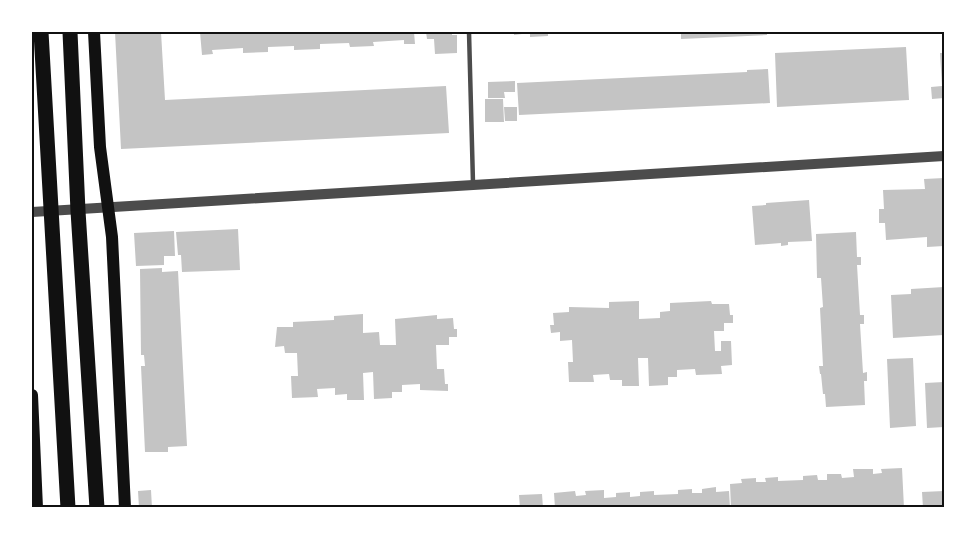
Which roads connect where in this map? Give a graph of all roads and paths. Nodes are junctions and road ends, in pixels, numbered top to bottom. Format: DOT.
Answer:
graph roads {
  1 [pos="41,32"];
  2 [pos="70,32"];
  3 [pos="94,32"];
  4 [pos="469,32"];
  5 [pos="945,156"];
  6 [pos="473,186"];
  7 [pos="108,209"];
  8 [pos="78,211"];
  9 [pos="32,212"];
  10 [pos="52,212"];
  11 [pos="32,395"];
  12 [pos="37,507"];
  13 [pos="68,507"];
  14 [pos="97,507"];
  15 [pos="125,507"];
  1 -- 10 [label="main road"];
  2 -- 8 [label="main road"];
  3 -- 7 [label="main road"];
  4 -- 6 [label="lane"];
  5 -- 6 [label="street"];
  6 -- 7 [label="street"];
  7 -- 8 [label="street"];
  7 -- 15 [label="main road"];
  8 -- 10 [label="street"];
  8 -- 14 [label="main road"];
  9 -- 10 [label="street"];
  10 -- 13 [label="main road"];
  11 -- 12 [label="main road"];
}
